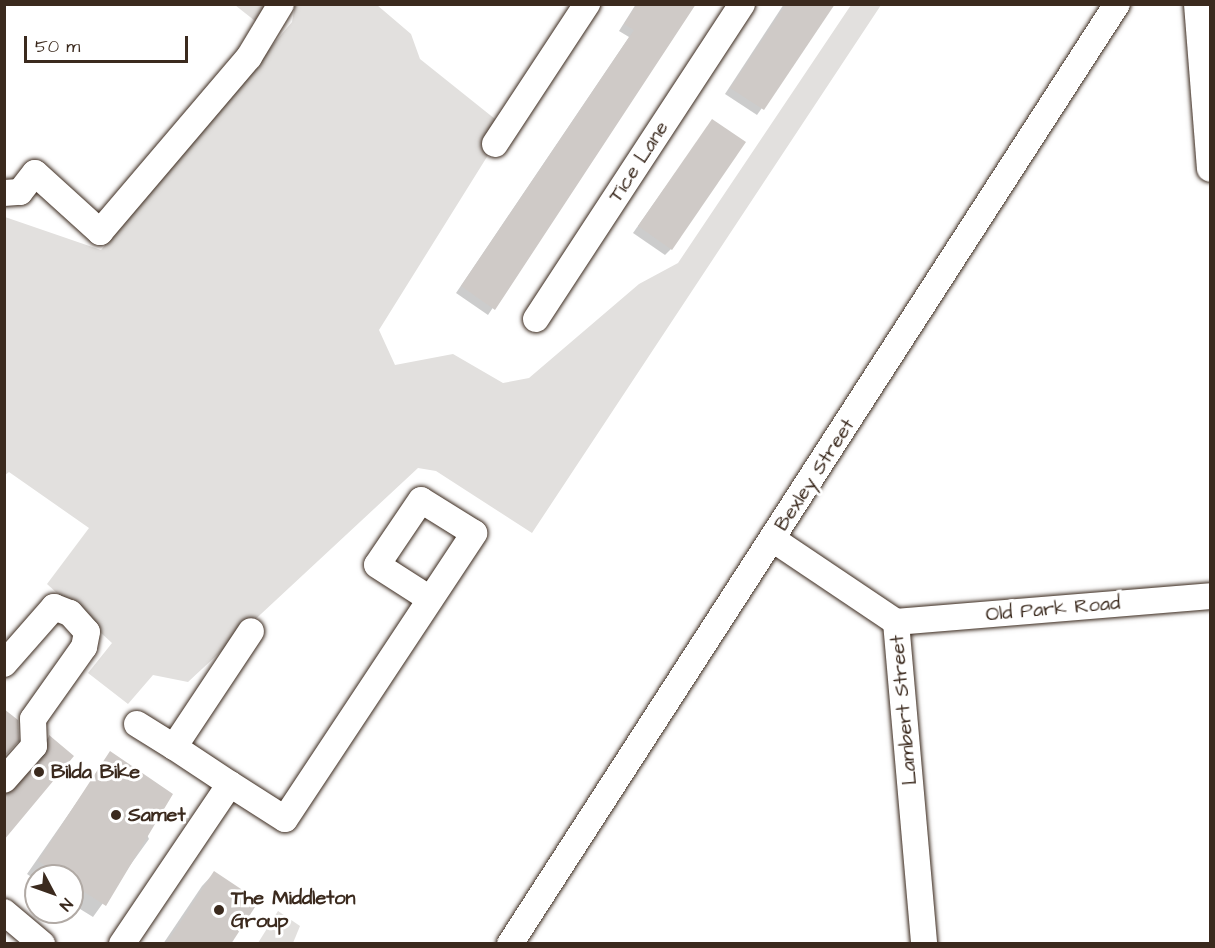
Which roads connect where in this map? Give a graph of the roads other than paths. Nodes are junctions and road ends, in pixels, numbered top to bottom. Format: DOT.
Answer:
graph roads {
  1 [pos="281,4"];
  2 [pos="588,4"];
  3 [pos="742,4"];
  4 [pos="1117,4"];
  5 [pos="1197,4"];
  6 [pos="495,144"];
  7 [pos="1210,168"];
  8 [pos="4,193"];
  9 [pos="536,319"];
  10 [pos="774,540"];
  11 [pos="1210,596"];
  12 [pos="430,599"];
  13 [pos="896,622"];
  14 [pos="251,631"];
  15 [pos="4,664"];
  16 [pos="137,724"];
  17 [pos="174,747"];
  18 [pos="4,780"];
  19 [pos="230,784"];
  20 [pos="5,913"];
  21 [pos="921,940"];
  22 [pos="42,944"];
  23 [pos="122,944"];
  24 [pos="510,944"];
  1 -- 8 [label="street"];
  2 -- 6 [label="street"];
  3 -- 9 [label="street, Tice Lane"];
  4 -- 10 [label="street, Bexley Street"];
  5 -- 7 [label="street"];
  10 -- 13 [label="street, Lambert Street"];
  10 -- 24 [label="street, Bexley Street"];
  11 -- 13 [label="street, Old Park Road"];
  12 -- 19 [label="street"];
  13 -- 21 [label="street, Lambert Street"];
  14 -- 17 [label="street"];
  15 -- 18 [label="street"];
  16 -- 17 [label="street"];
  17 -- 19 [label="street"];
  19 -- 23 [label="street"];
  20 -- 22 [label="street"];
}
